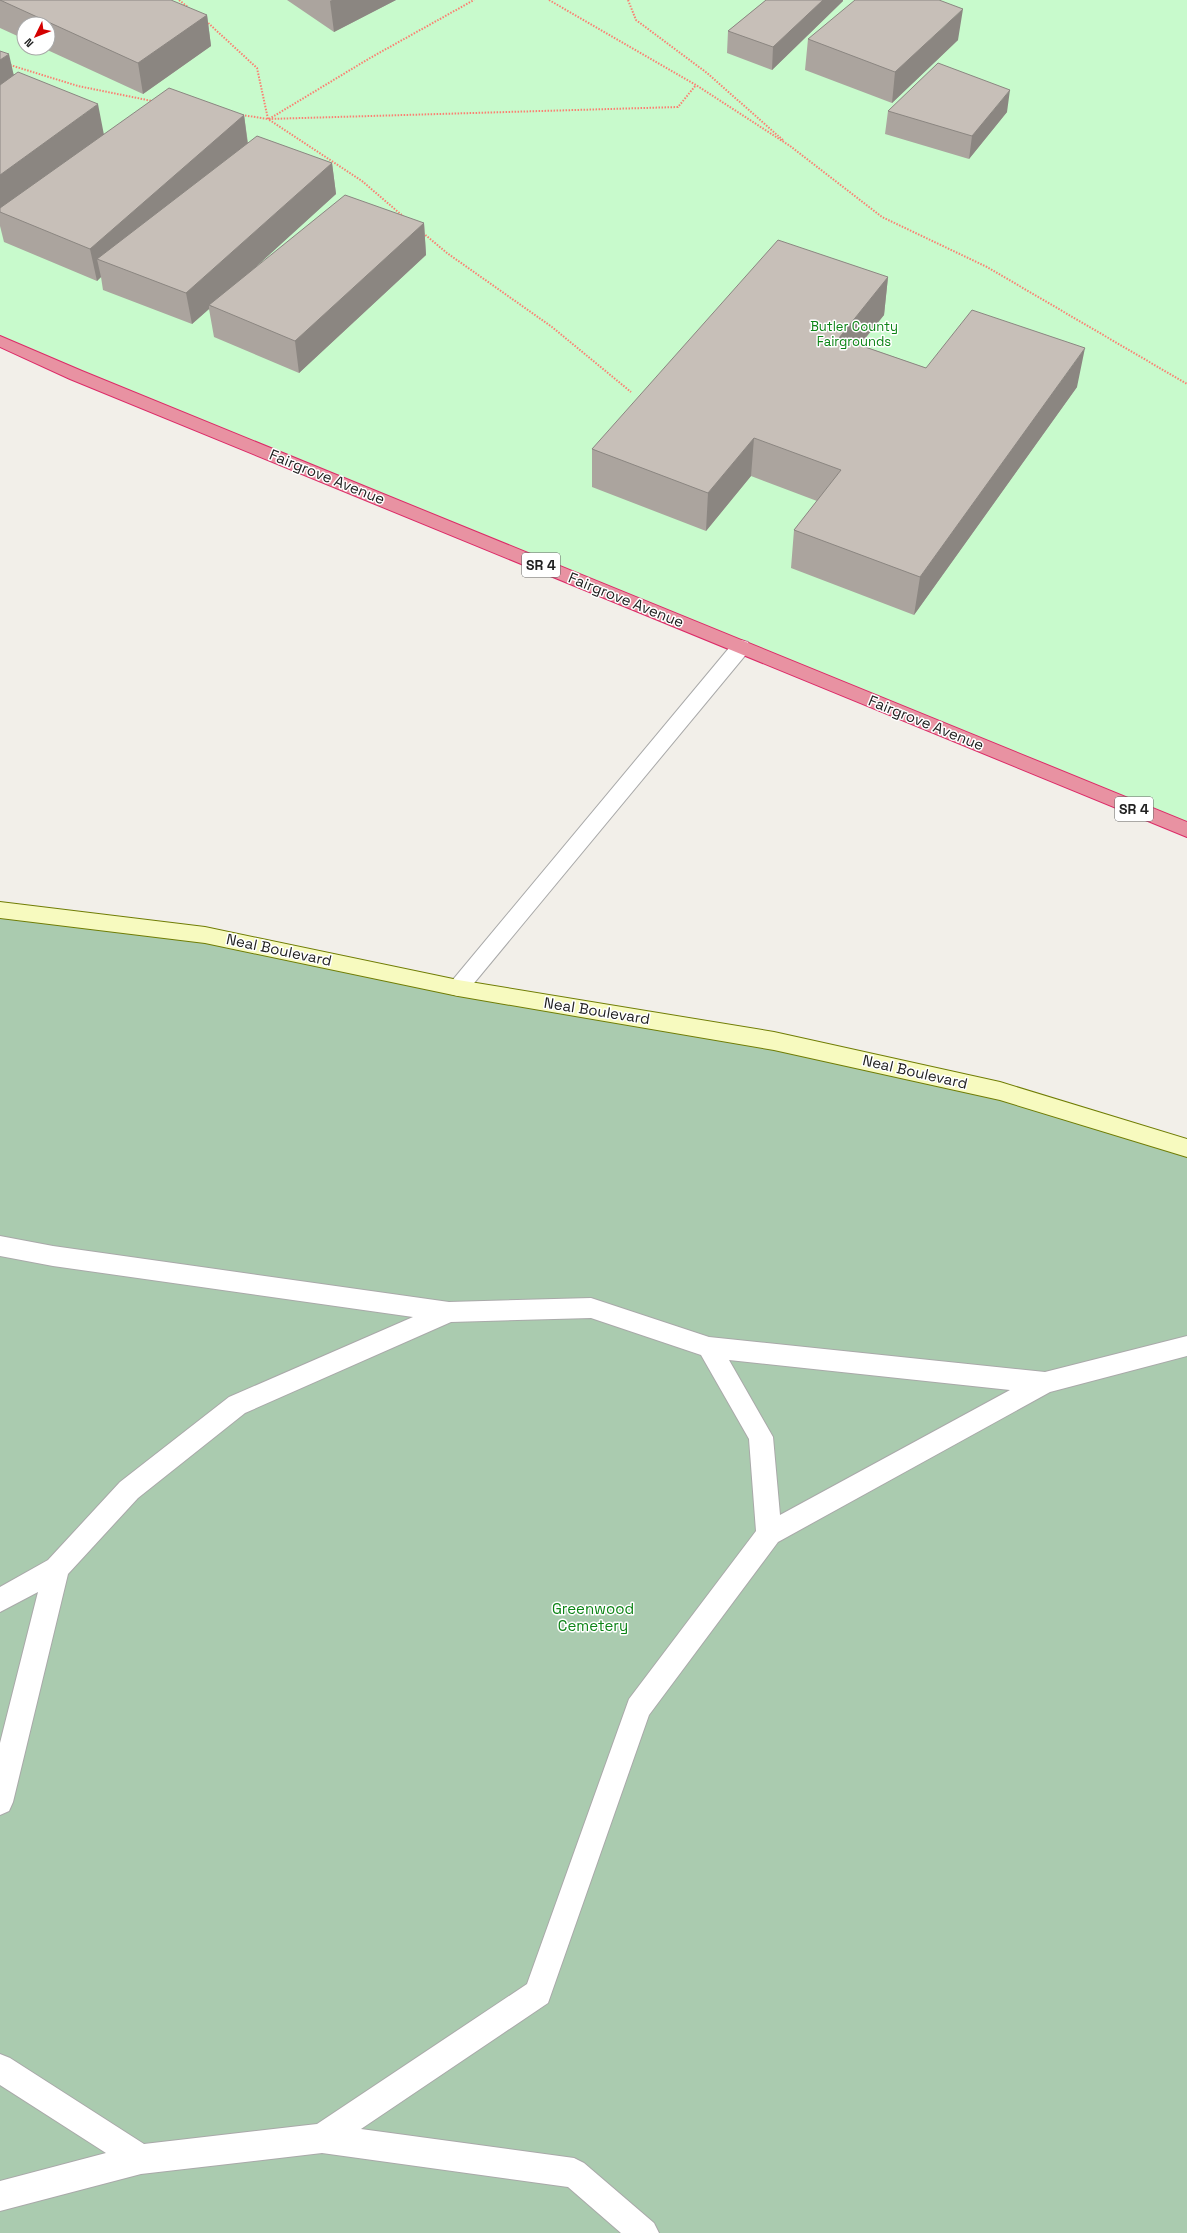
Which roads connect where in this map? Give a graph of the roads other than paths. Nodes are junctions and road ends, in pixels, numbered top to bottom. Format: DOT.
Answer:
graph roads {
  1 [pos="0,341"];
  2 [pos="741,647"];
  3 [pos="1187,830"];
  4 [pos="0,910"];
  5 [pos="458,988"];
  6 [pos="1187,1148"];
  7 [pos="0,1246"];
  8 [pos="449,1312"];
  9 [pos="1187,1346"];
  10 [pos="709,1347"];
  11 [pos="1045,1383"];
  12 [pos="768,1534"];
  13 [pos="57,1568"];
  14 [pos="0,1600"];
  15 [pos="0,1802"];
  16 [pos="0,2068"];
  17 [pos="322,2138"];
  18 [pos="141,2159"];
  19 [pos="0,2196"];
  20 [pos="644,2233"];
  1 -- 2 [label="highway, Fairgrove Avenue / SR 4"];
  2 -- 3 [label="highway, Fairgrove Avenue / SR 4"];
  2 -- 5 [label="lane"];
  4 -- 5 [label="street, Neal Boulevard"];
  5 -- 6 [label="street, Neal Boulevard"];
  7 -- 8 [label="lane"];
  8 -- 10 [label="lane"];
  8 -- 13 [label="lane"];
  9 -- 11 [label="lane"];
  10 -- 11 [label="lane"];
  10 -- 12 [label="lane"];
  11 -- 12 [label="lane"];
  12 -- 17 [label="lane"];
  13 -- 14 [label="lane"];
  13 -- 15 [label="lane"];
  16 -- 18 [label="lane"];
  17 -- 18 [label="lane"];
  17 -- 20 [label="lane"];
  18 -- 19 [label="lane"];
}
